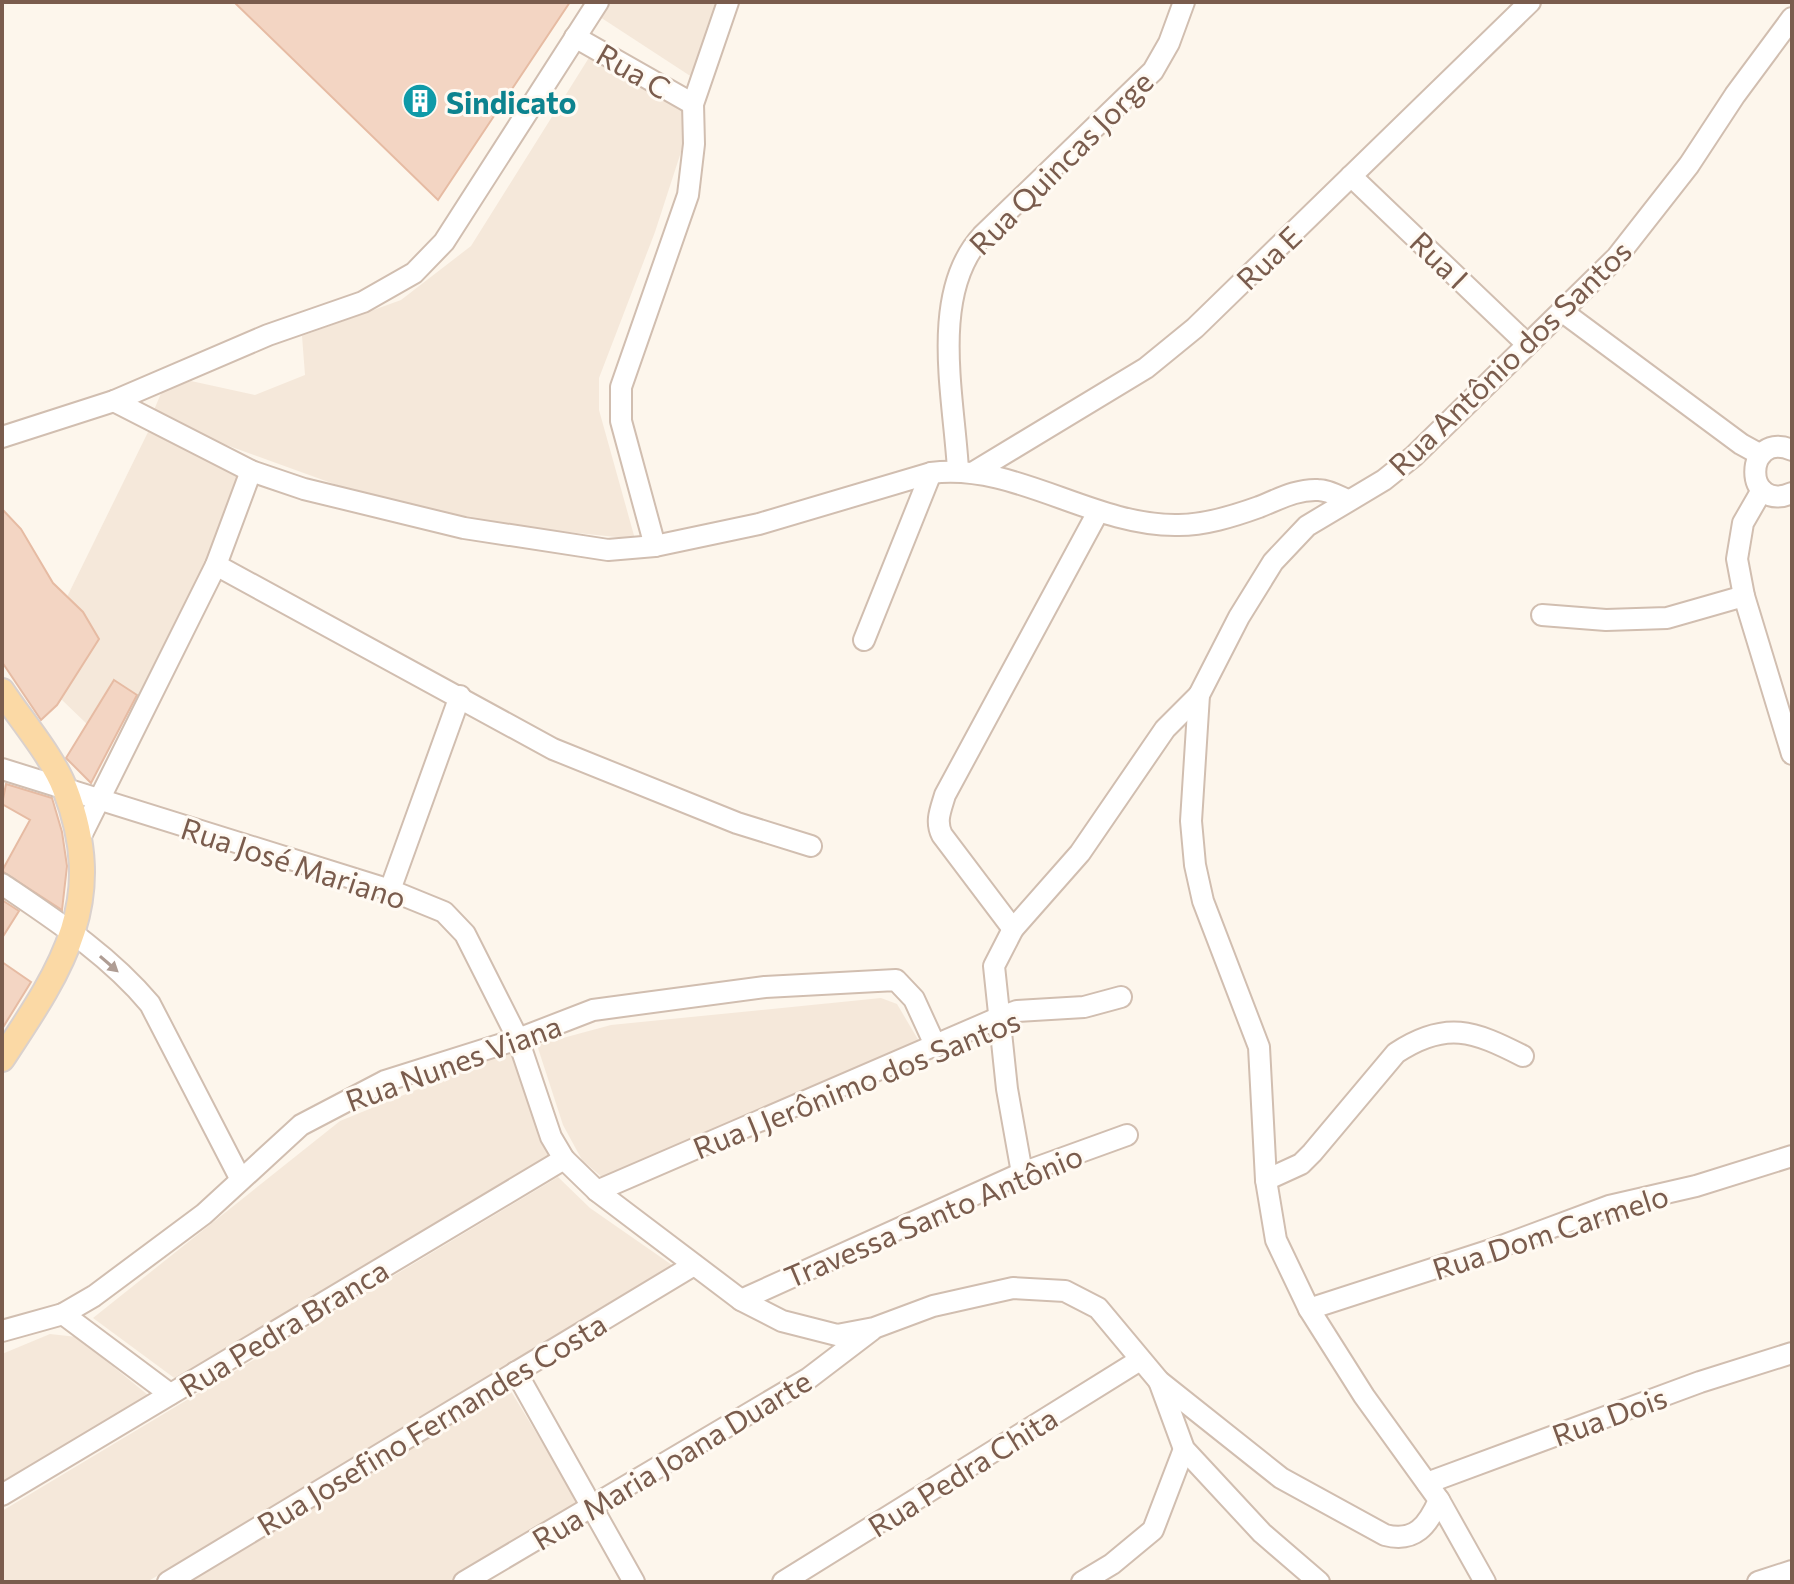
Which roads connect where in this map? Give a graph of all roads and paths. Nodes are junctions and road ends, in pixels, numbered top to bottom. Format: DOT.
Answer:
graph roads {
  1 [pos="598,2"];
  2 [pos="728,2"];
  3 [pos="1184,2"];
  4 [pos="1530,2"];
  5 [pos="1792,18"];
  6 [pos="575,37"];
  7 [pos="693,104"];
  8 [pos="1351,176"];
  9 [pos="1563,312"];
  10 [pos="1527,344"];
  11 [pos="114,401"];
  12 [pos="2,437"];
  13 [pos="1792,450"];
  14 [pos="1761,455"];
  15 [pos="251,471"];
  16 [pos="966,471"];
  17 [pos="931,473"];
  18 [pos="1762,490"];
  19 [pos="1792,493"];
  20 [pos="1347,500"];
  21 [pos="1098,512"];
  22 [pos="655,546"];
  23 [pos="216,565"];
  24 [pos="1744,596"];
  25 [pos="1542,615"];
  26 [pos="864,640"];
  27 [pos="2,691"];
  28 [pos="1199,695"];
  29 [pos="460,696"];
  30 [pos="1792,754"];
  31 [pos="2,769"];
  32 [pos="64,786"];
  33 [pos="98,801"];
  34 [pos="79,840"];
  35 [pos="811,846"];
  36 [pos="2,884"];
  37 [pos="390,890"];
  38 [pos="1013,929"];
  39 [pos="75,933"];
  40 [pos="1121,997"];
  41 [pos="998,1018"];
  42 [pos="518,1039"];
  43 [pos="936,1047"];
  44 [pos="1523,1056"];
  45 [pos="2,1059"];
  46 [pos="1127,1135"];
  47 [pos="1792,1156"];
  48 [pos="564,1159"];
  49 [pos="1022,1173"];
  50 [pos="240,1178"];
  51 [pos="1266,1180"];
  52 [pos="597,1191"];
  53 [pos="694,1265"];
  54 [pos="741,1300"];
  55 [pos="1309,1309"];
  56 [pos="63,1314"];
  57 [pos="874,1328"];
  58 [pos="2,1331"];
  59 [pos="1792,1353"];
  60 [pos="1140,1360"];
  61 [pos="516,1372"];
  62 [pos="1159,1381"];
  63 [pos="170,1394"];
  64 [pos="1184,1449"];
  65 [pos="1433,1492"];
  66 [pos="2,1495"];
  67 [pos="591,1506"];
  68 [pos="1792,1571"];
  69 [pos="168,1582"];
  70 [pos="464,1582"];
  71 [pos="634,1582"];
  72 [pos="783,1582"];
  73 [pos="1082,1582"];
  74 [pos="1319,1582"];
  75 [pos="1485,1582"];
  76 [pos="1758,1582"];
  1 -- 6 [label="street"];
  2 -- 7 [label="street"];
  3 -- 16 [label="street, Rua Quincas Jorge"];
  4 -- 8 [label="street, Rua E"];
  5 -- 9 [label="street, Rua Antônio dos Santos"];
  6 -- 7 [label="street, Rua C"];
  6 -- 11 [label="street"];
  7 -- 22 [label="street"];
  8 -- 10 [label="street, Rua I"];
  8 -- 16 [label="street, Rua E"];
  9 -- 10 [label="street, Rua Antônio dos Santos"];
  9 -- 14 [label="street"];
  10 -- 20 [label="street, Rua Antônio dos Santos"];
  11 -- 12 [label="street"];
  11 -- 15 [label="street"];
  13 -- 14 [label="street"];
  14 -- 18 [label="street"];
  15 -- 22 [label="street"];
  15 -- 23 [label="street"];
  16 -- 17 [label="street"];
  16 -- 21 [label="street"];
  17 -- 22 [label="street"];
  17 -- 26 [label="street"];
  18 -- 19 [label="street"];
  18 -- 24 [label="street"];
  20 -- 21 [label="street"];
  20 -- 28 [label="street, Rua Antônio dos Santos"];
  21 -- 38 [label="street"];
  23 -- 29 [label="street"];
  23 -- 33 [label="street"];
  24 -- 25 [label="street"];
  24 -- 30 [label="street"];
  27 -- 32 [label="main road"];
  28 -- 38 [label="street"];
  28 -- 51 [label="street, Rua Antônio dos Santos"];
  29 -- 35 [label="street"];
  29 -- 37 [label="street"];
  31 -- 32 [label="street, Rua José Mariano"];
  32 -- 33 [label="street, Rua José Mariano"];
  32 -- 34 [label="main road"];
  33 -- 34 [label="street"];
  33 -- 37 [label="street, Rua José Mariano"];
  34 -- 39 [label="main road"];
  36 -- 39 [label="street"];
  37 -- 42 [label="street, Rua José Mariano"];
  38 -- 41 [label="street"];
  39 -- 45 [label="main road"];
  39 -- 50 [label="street, one-way"];
  40 -- 41 [label="street, Rua J Jerônimo dos Santos"];
  41 -- 43 [label="street, Rua J Jerônimo dos Santos"];
  41 -- 49 [label="street"];
  42 -- 43 [label="street, Rua Nunes Viana"];
  42 -- 48 [label="street"];
  42 -- 50 [label="street, Rua Nunes Viana"];
  43 -- 52 [label="street, Rua J Jerônimo dos Santos"];
  44 -- 51 [label="street"];
  46 -- 49 [label="street, Travessa Santo Antônio"];
  47 -- 55 [label="street, Rua Dom Carmelo"];
  48 -- 52 [label="street"];
  48 -- 63 [label="street, Rua Pedra Branca"];
  49 -- 54 [label="street, Travessa Santo Antônio"];
  50 -- 56 [label="street, Rua Nunes Viana"];
  51 -- 55 [label="street, Rua Antônio dos Santos"];
  52 -- 53 [label="street"];
  53 -- 54 [label="street"];
  53 -- 61 [label="street, Rua Josefino Fernandes Costa"];
  54 -- 57 [label="street"];
  55 -- 65 [label="street, Rua Antônio dos Santos"];
  56 -- 58 [label="street, Rua Nunes Viana"];
  56 -- 63 [label="street"];
  57 -- 60 [label="street"];
  57 -- 67 [label="street, Rua Maria Joana Duarte"];
  59 -- 65 [label="street, Rua Dois"];
  60 -- 62 [label="street"];
  60 -- 72 [label="street, Rua Pedra Chita"];
  61 -- 67 [label="street"];
  61 -- 69 [label="street, Rua Josefino Fernandes Costa"];
  62 -- 64 [label="street"];
  62 -- 65 [label="street"];
  63 -- 66 [label="street, Rua Pedra Branca"];
  64 -- 73 [label="street"];
  64 -- 74 [label="street"];
  65 -- 75 [label="street, Rua Antônio dos Santos"];
  67 -- 70 [label="street, Rua Maria Joana Duarte"];
  67 -- 71 [label="street"];
  68 -- 76 [label="street"];
}
